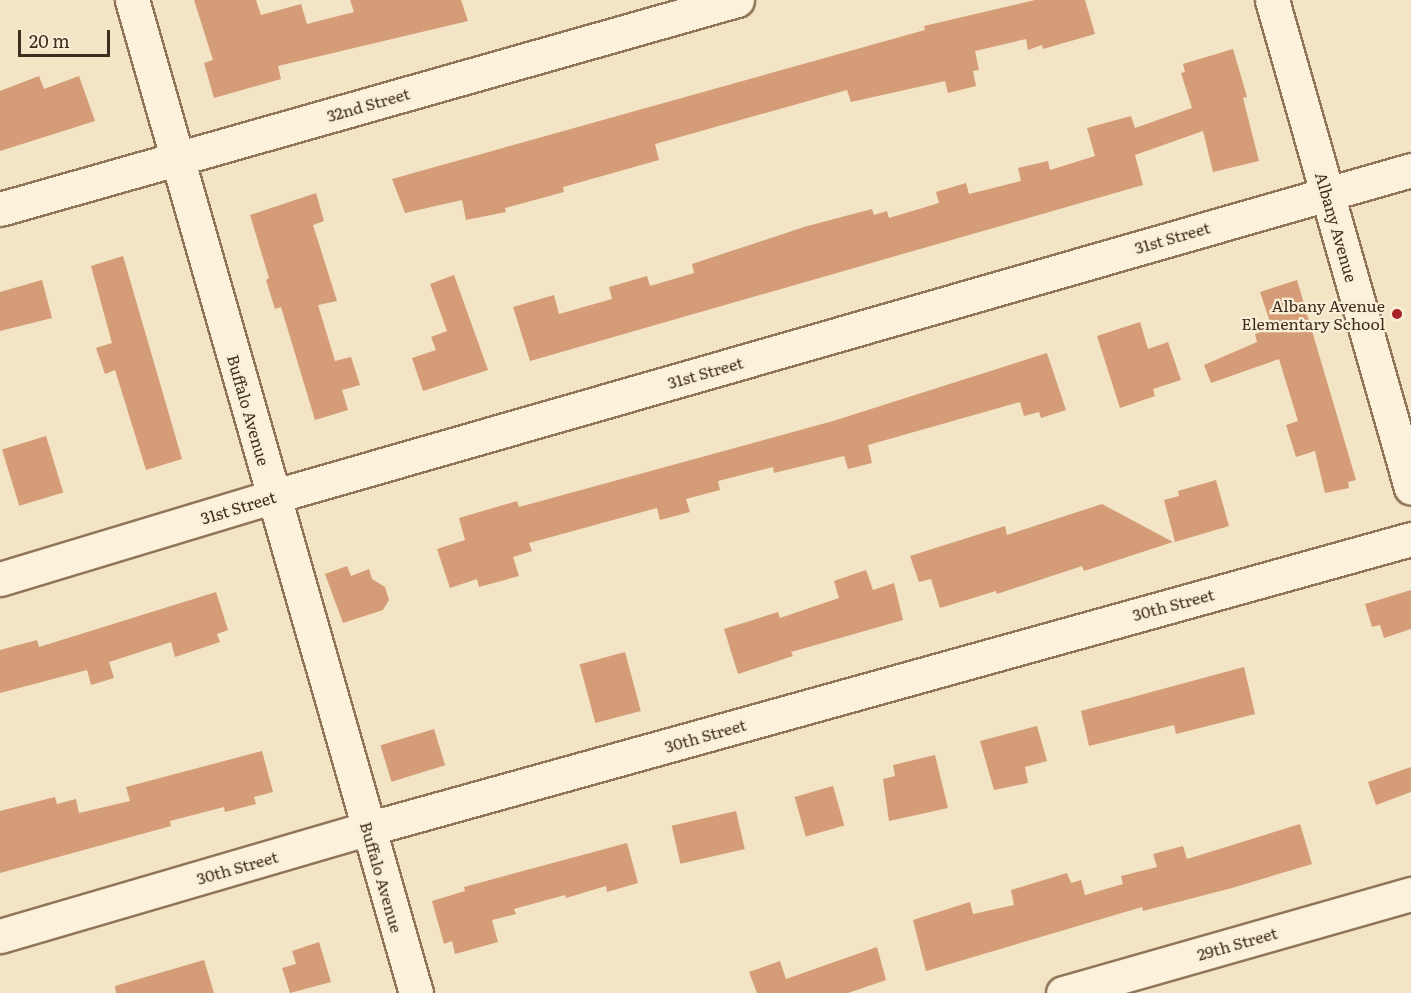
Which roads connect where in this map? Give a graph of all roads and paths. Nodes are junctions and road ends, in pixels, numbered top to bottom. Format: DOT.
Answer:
graph roads {
  1 [pos="132,0"];
  2 [pos="737,0"];
  3 [pos="1272,0"];
  4 [pos="176,159"];
  5 [pos="1411,170"];
  6 [pos="1327,192"];
  7 [pos="0,209"];
  8 [pos="1405,445"];
  9 [pos="1411,488"];
  10 [pos="274,496"];
  11 [pos="1411,539"];
  12 [pos="0,579"];
  13 [pos="367,829"];
  14 [pos="1411,894"];
  15 [pos="0,936"];
  16 [pos="416,993"];
  17 [pos="1064,993"];
  1 -- 4 [label="street, Buffalo Avenue"];
  2 -- 4 [label="street, 32nd Street"];
  3 -- 6 [label="street, Albany Avenue"];
  4 -- 7 [label="street, 32nd Street"];
  4 -- 10 [label="street, Buffalo Avenue"];
  5 -- 6 [label="street, 31st Street"];
  6 -- 8 [label="street, Albany Avenue"];
  6 -- 10 [label="street, 31st Street"];
  8 -- 9 [label="street, Albany Avenue"];
  10 -- 12 [label="street, 31st Street"];
  10 -- 13 [label="street, Buffalo Avenue"];
  11 -- 13 [label="street, 30th Street"];
  13 -- 15 [label="street, 30th Street"];
  13 -- 16 [label="street, Buffalo Avenue"];
  14 -- 17 [label="street, 29th Street"];
}
